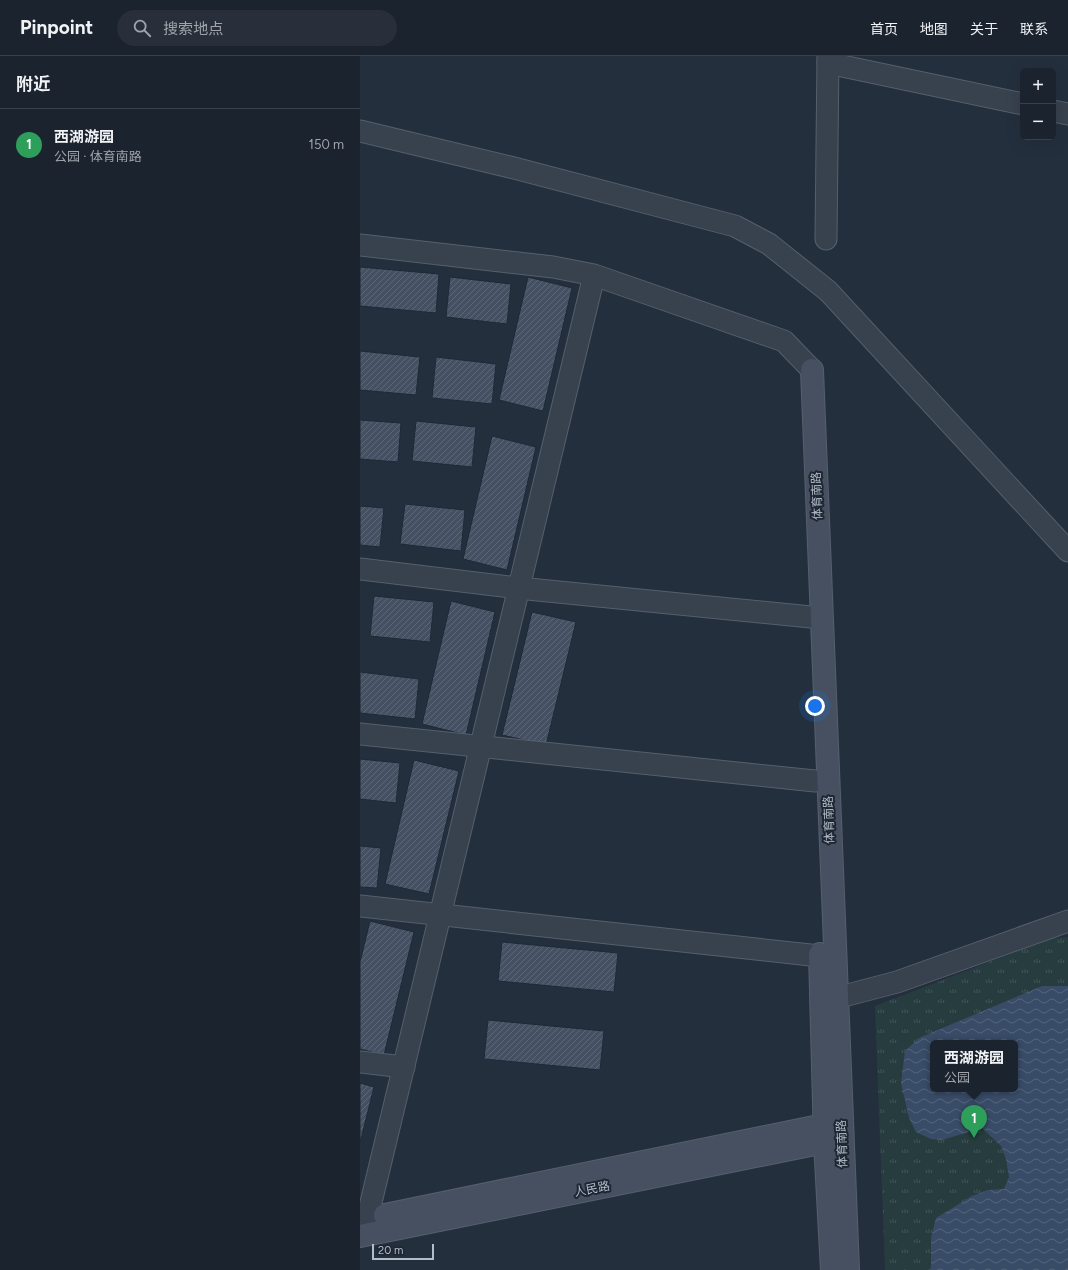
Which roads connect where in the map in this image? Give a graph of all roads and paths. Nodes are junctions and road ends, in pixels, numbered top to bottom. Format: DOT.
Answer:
graph roads {
  1 [pos="828,59"];
  2 [pos="1020,103"];
  3 [pos="1056,112"];
  4 [pos="1068,114"];
  5 [pos="360,131"];
  6 [pos="826,239"];
  7 [pos="360,245"];
  8 [pos="360,255"];
  9 [pos="592,284"];
  10 [pos="807,373"];
  11 [pos="1068,551"];
  12 [pos="360,569"];
  13 [pos="518,588"];
  14 [pos="811,617"];
  15 [pos="360,734"];
  16 [pos="481,746"];
  17 [pos="815,781"];
  18 [pos="360,906"];
  19 [pos="440,914"];
  20 [pos="1068,921"];
  21 [pos="820,956"];
  22 [pos="829,999"];
  23 [pos="360,1062"];
  24 [pos="404,1067"];
  25 [pos="824,1133"];
  26 [pos="362,1225"];
  27 [pos="832,1270"];
  28 [pos="848,1270"];
  1 -- 2 [label="street"];
  1 -- 6 [label="street"];
  3 -- 4 [label="street"];
  5 -- 11 [label="street"];
  7 -- 10 [label="street"];
  8 -- 9 [label="street"];
  9 -- 10 [label="street"];
  9 -- 13 [label="street"];
  10 -- 14 [label="street, 体育南路"];
  10 -- 22 [label="street, 体育南路"];
  12 -- 13 [label="street"];
  13 -- 14 [label="street"];
  13 -- 16 [label="street"];
  14 -- 17 [label="street, 体育南路"];
  15 -- 16 [label="street"];
  16 -- 17 [label="street"];
  16 -- 19 [label="street"];
  17 -- 21 [label="street, 体育南路"];
  18 -- 19 [label="street"];
  19 -- 21 [label="street"];
  19 -- 24 [label="street"];
  20 -- 22 [label="street"];
  21 -- 22 [label="street, 体育南路"];
  22 -- 25 [label="street, 体育南路"];
  22 -- 28 [label="street, 体育南路"];
  23 -- 24 [label="street"];
  24 -- 26 [label="street"];
  25 -- 26 [label="street, 人民路"];
  25 -- 27 [label="street, 体育南路"];
}
